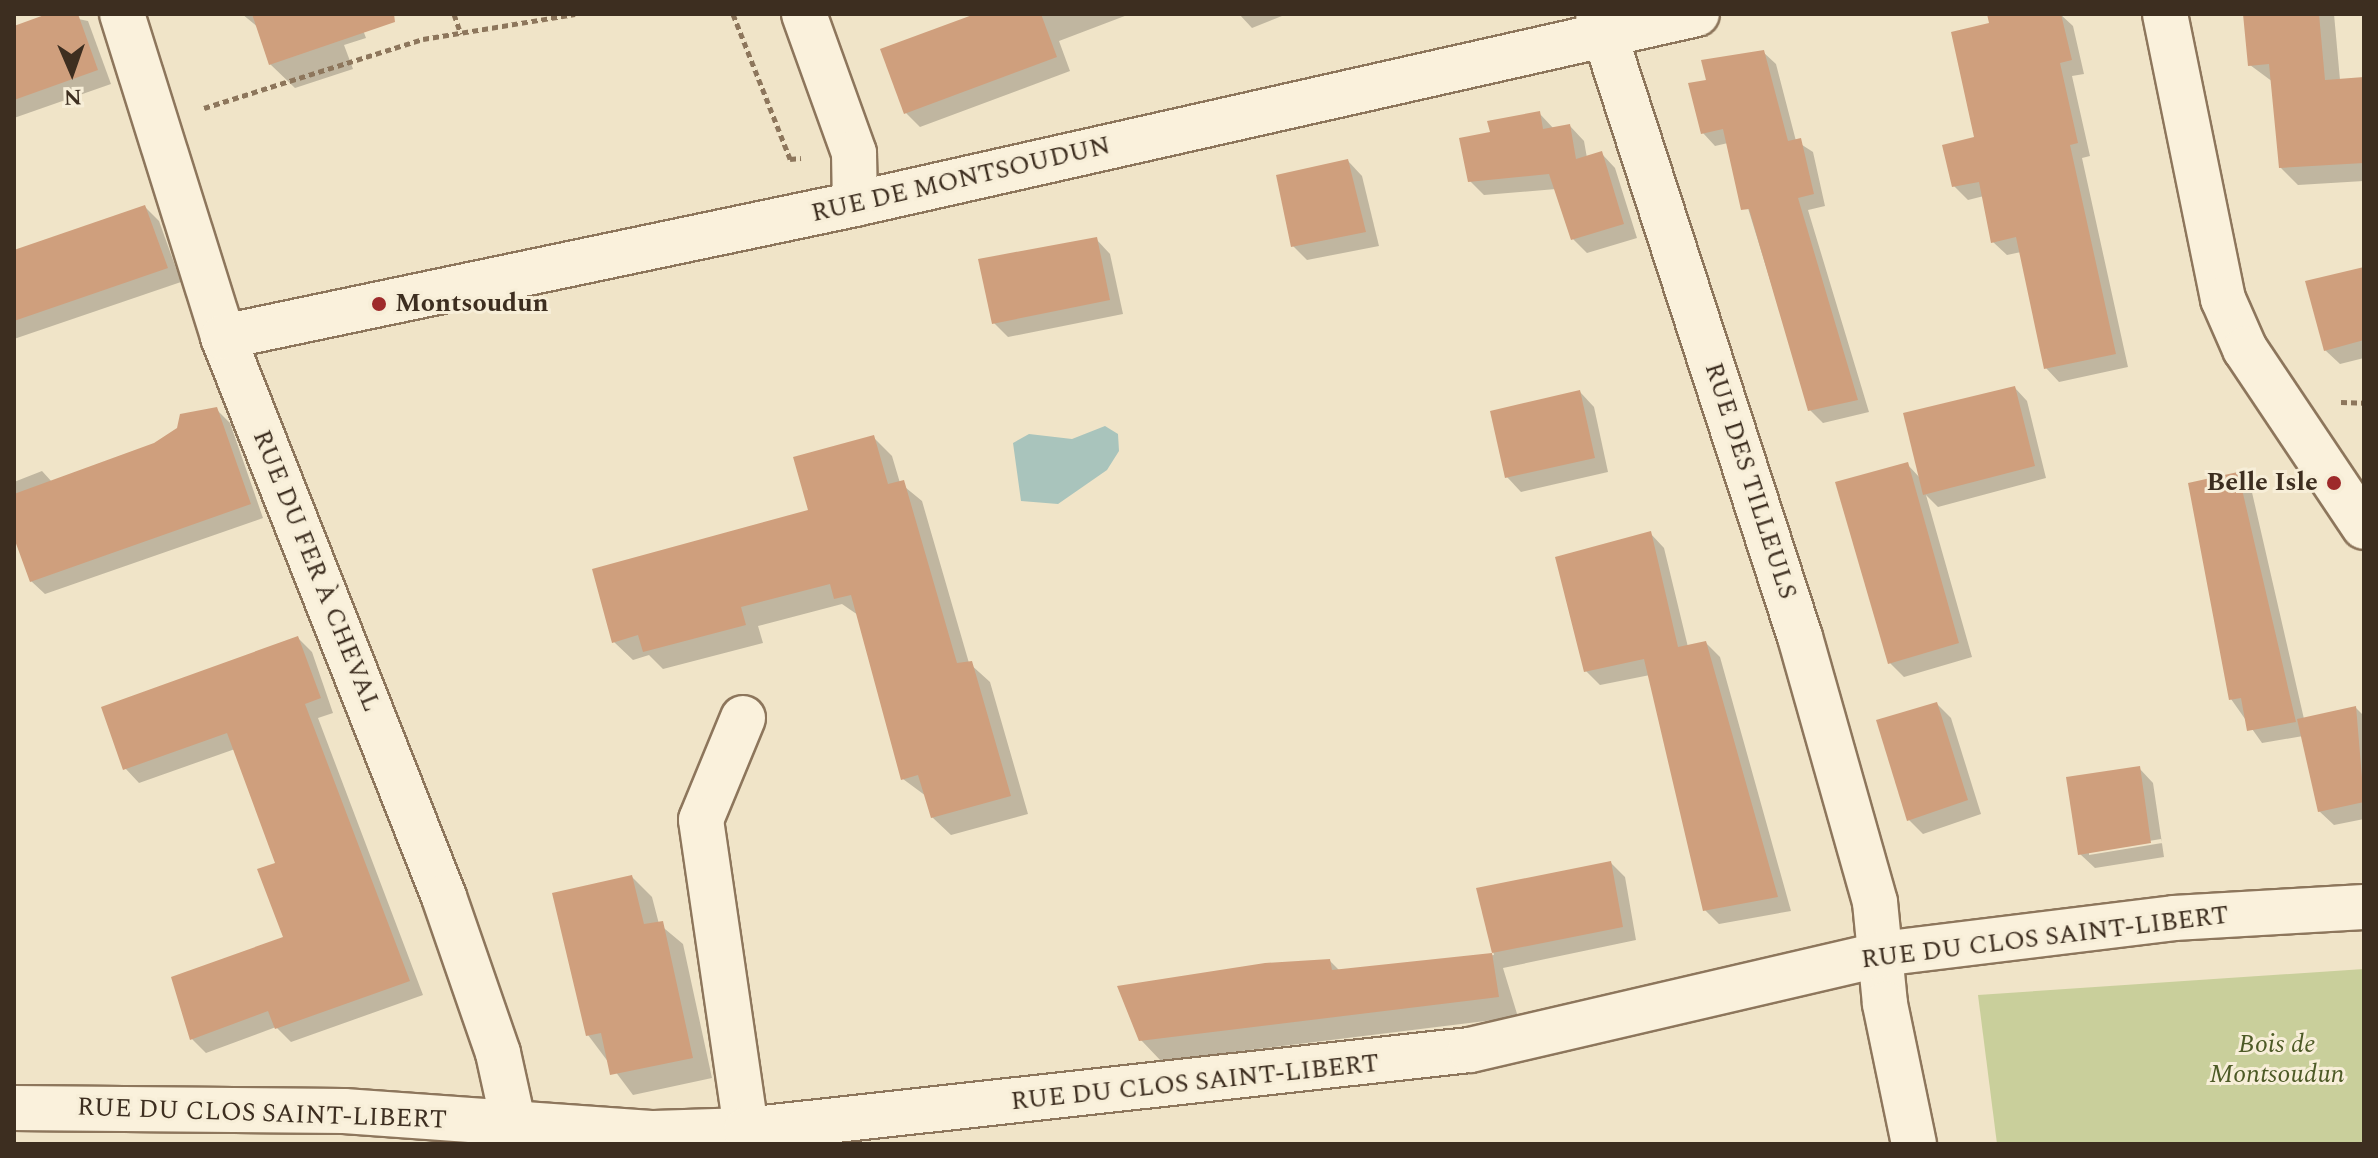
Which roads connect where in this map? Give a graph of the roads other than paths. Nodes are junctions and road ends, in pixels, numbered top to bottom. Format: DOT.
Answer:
graph roads {
  1 [pos="122,14"];
  2 [pos="804,14"];
  3 [pos="1697,14"];
  4 [pos="2165,14"];
  5 [pos="1601,24"];
  6 [pos="855,204"];
  7 [pos="223,337"];
  8 [pos="2364,527"];
  9 [pos="743,718"];
  10 [pos="2364,907"];
  11 [pos="1881,954"];
  12 [pos="14,1108"];
  13 [pos="746,1130"];
  14 [pos="517,1135"];
  15 [pos="1914,1144"];
  1 -- 7 [label="street, RUE DU FER À CHEVAL"];
  2 -- 6 [label="street"];
  3 -- 5 [label="street, RUE DE MONTSOUDUN"];
  4 -- 8 [label="street"];
  5 -- 6 [label="street, RUE DE MONTSOUDUN"];
  5 -- 11 [label="street, RUE DES TILLEULS"];
  6 -- 7 [label="street, RUE DE MONTSOUDUN"];
  7 -- 14 [label="street, RUE DU FER À CHEVAL"];
  9 -- 13 [label="street"];
  10 -- 11 [label="street, RUE DU CLOS SAINT-LIBERT"];
  11 -- 13 [label="street, RUE DU CLOS SAINT-LIBERT"];
  11 -- 15 [label="street, RUE DES TILLEULS"];
  12 -- 14 [label="street, RUE DU CLOS SAINT-LIBERT"];
  13 -- 14 [label="street, RUE DU CLOS SAINT-LIBERT"];
}
